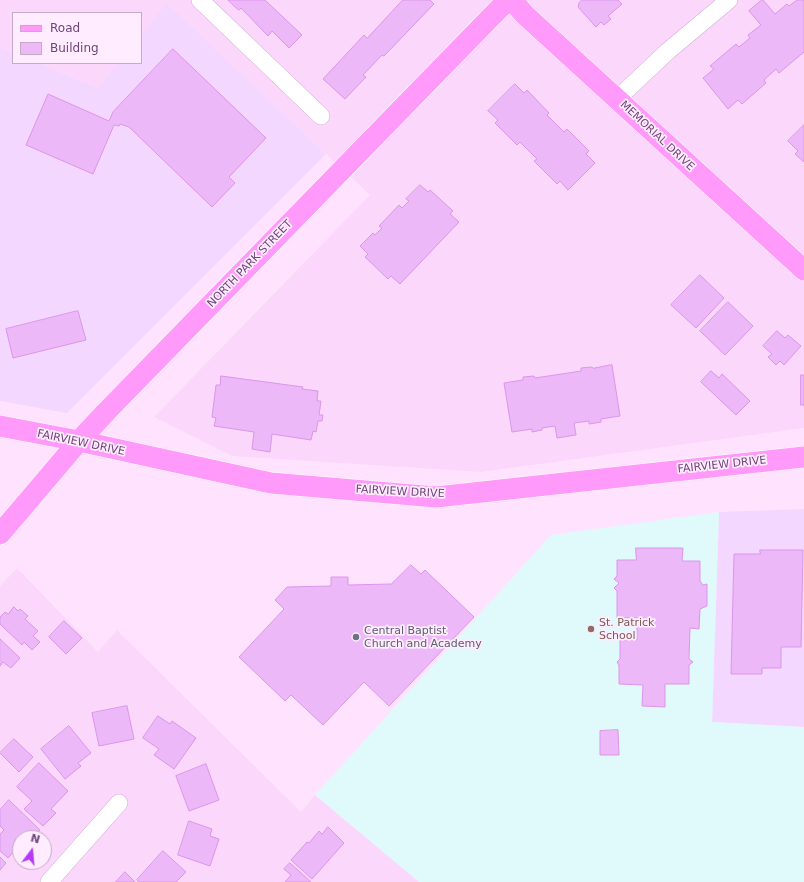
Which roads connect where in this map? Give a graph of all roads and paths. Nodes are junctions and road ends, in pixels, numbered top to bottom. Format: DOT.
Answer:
graph roads {
  1 [pos="200,0"];
  2 [pos="508,0"];
  3 [pos="512,0"];
  4 [pos="730,0"];
  5 [pos="618,99"];
  6 [pos="321,116"];
  7 [pos="804,270"];
  8 [pos="0,426"];
  9 [pos="79,442"];
  10 [pos="804,456"];
  11 [pos="0,534"];
  12 [pos="119,803"];
  13 [pos="49,882"];
  1 -- 6 [label="street"];
  2 -- 9 [label="main road, NORTH PARK STREET"];
  3 -- 5 [label="main road, MEMORIAL DRIVE"];
  4 -- 5 [label="street"];
  5 -- 7 [label="main road, MEMORIAL DRIVE"];
  8 -- 9 [label="main road, FAIRVIEW DRIVE"];
  9 -- 10 [label="main road, FAIRVIEW DRIVE"];
  9 -- 11 [label="main road, NORTH PARK STREET"];
  12 -- 13 [label="street"];
}
